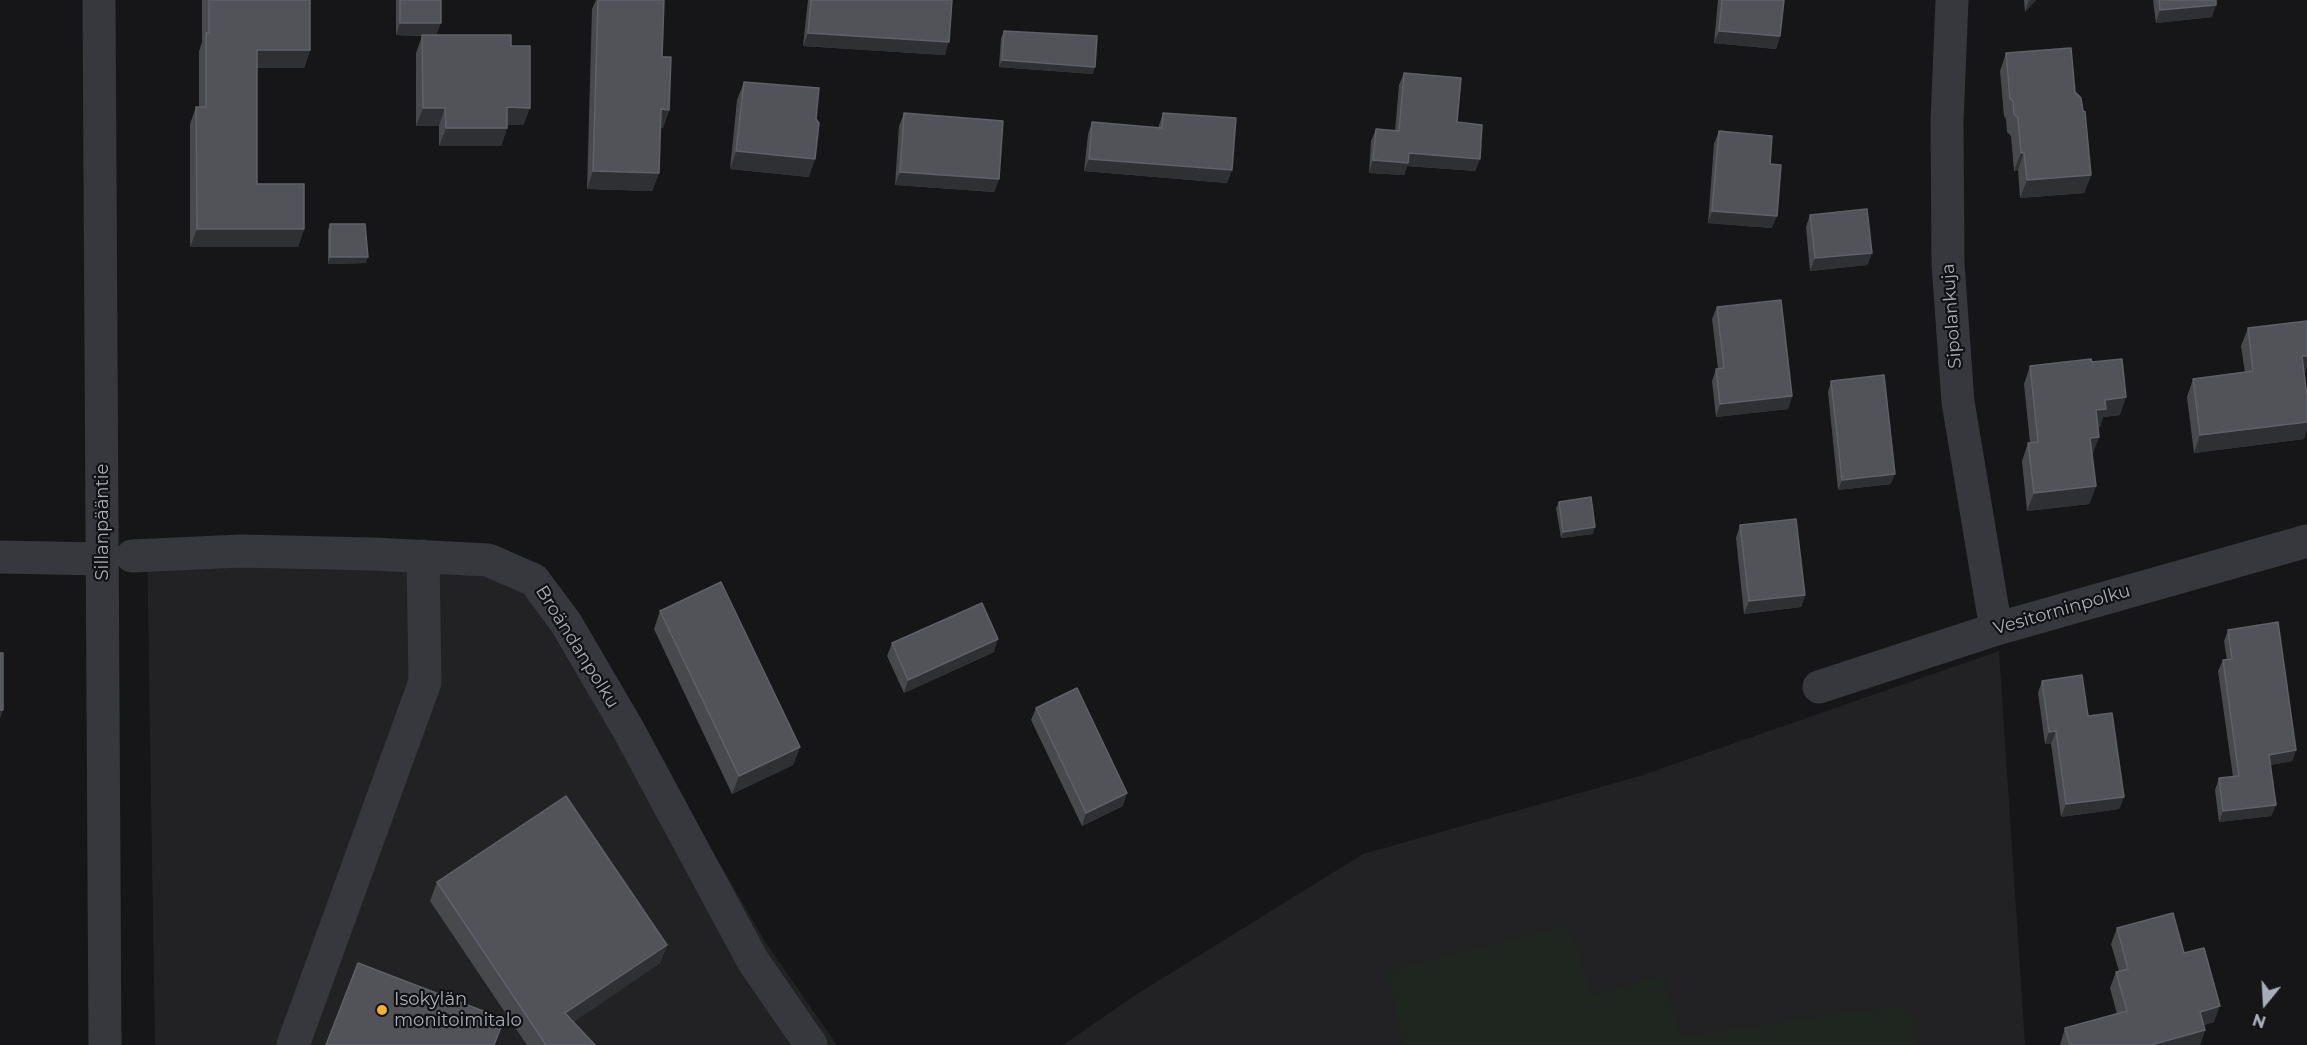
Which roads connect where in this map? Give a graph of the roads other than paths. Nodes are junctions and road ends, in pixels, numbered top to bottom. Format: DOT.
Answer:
graph roads {
  1 [pos="99,0"];
  2 [pos="1952,0"];
  3 [pos="2307,541"];
  4 [pos="423,556"];
  5 [pos="0,557"];
  6 [pos="117,558"];
  7 [pos="1995,629"];
  8 [pos="1819,687"];
  9 [pos="105,1045"];
  10 [pos="293,1045"];
  11 [pos="811,1045"];
  1 -- 6 [label="street, Sillanpääntie"];
  2 -- 7 [label="street, Sipolankuja"];
  3 -- 7 [label="street, Vesitorninpolku"];
  4 -- 6 [label="street, Broändanpolku"];
  4 -- 10 [label="street"];
  4 -- 11 [label="street, Broändanpolku"];
  5 -- 6 [label="street, Broändanpolku"];
  6 -- 9 [label="street, Sillanpääntie"];
  7 -- 8 [label="street, Vesitorninpolku"];
}
